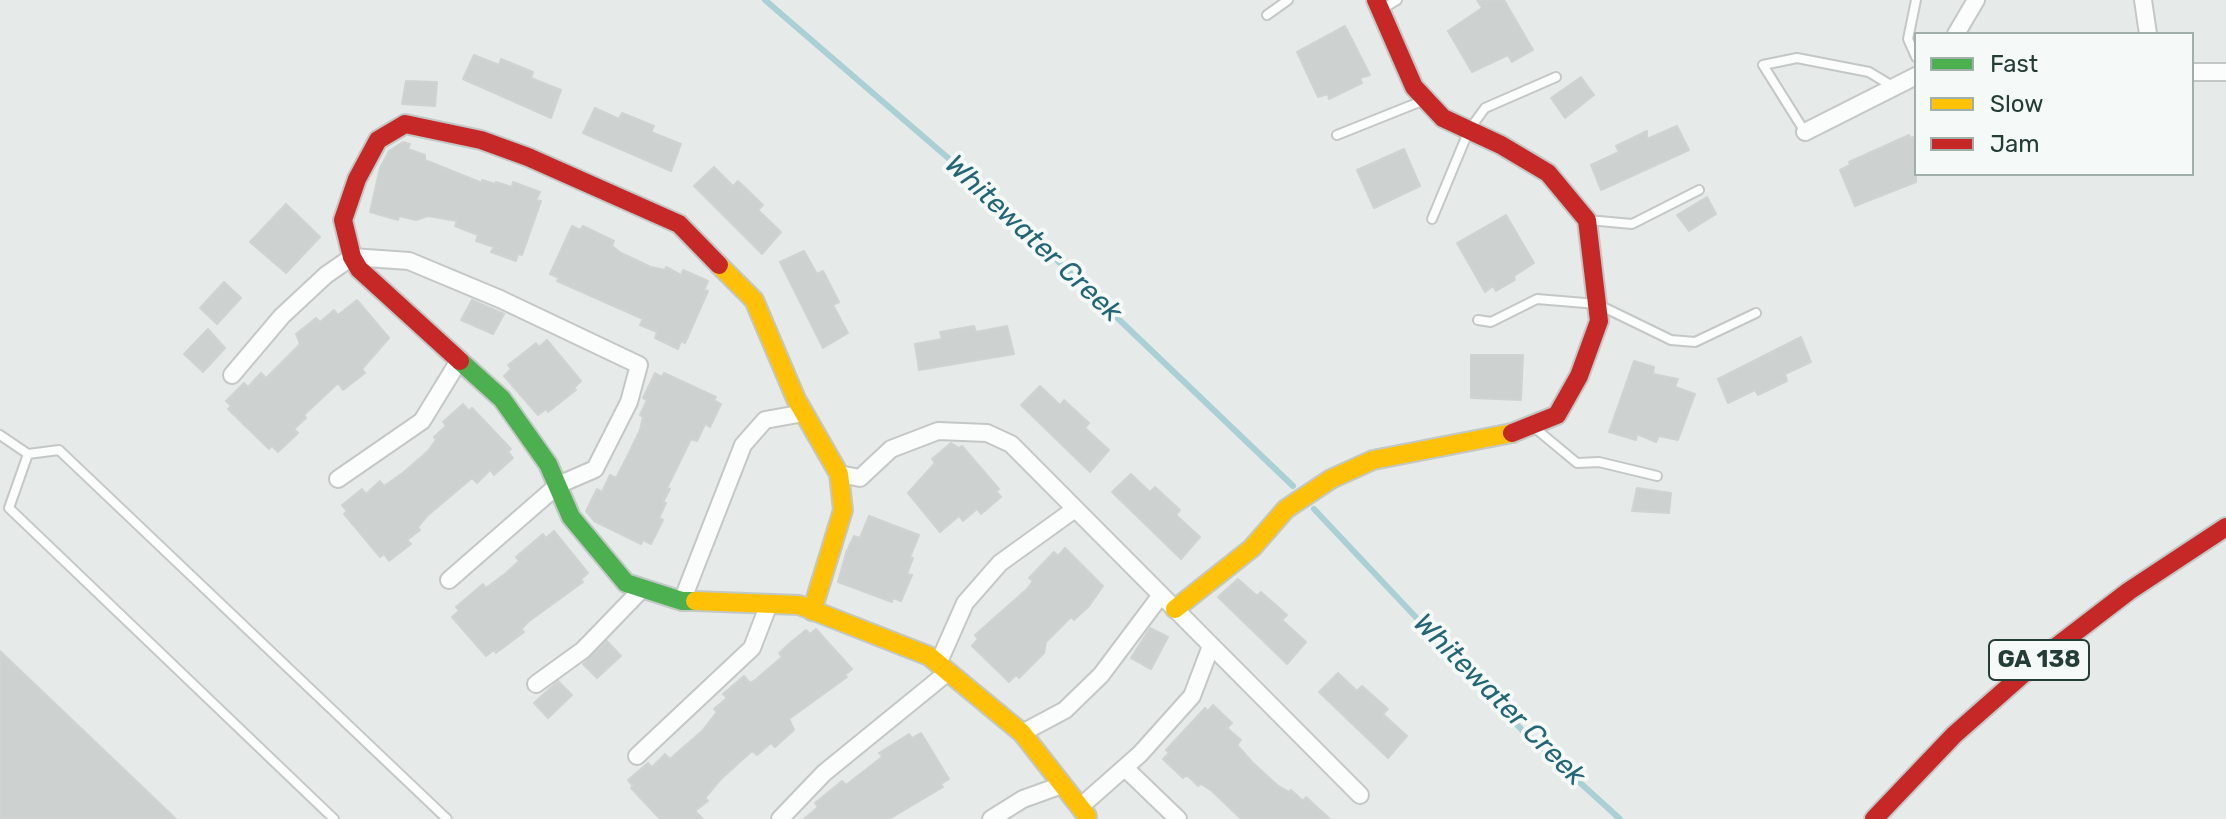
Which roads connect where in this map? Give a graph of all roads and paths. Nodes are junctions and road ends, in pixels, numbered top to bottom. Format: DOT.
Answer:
graph roads {
  1 [pos="1288,0"];
  2 [pos="1916,0"];
  3 [pos="1976,0"];
  4 [pos="2143,0"];
  5 [pos="1385,3"];
  6 [pos="1267,15"];
  7 [pos="1957,32"];
  8 [pos="2148,32"];
  9 [pos="1914,52"];
  10 [pos="2194,72"];
  11 [pos="2226,72"];
  12 [pos="1556,77"];
  13 [pos="1914,77"];
  14 [pos="1897,89"];
  15 [pos="1426,100"];
  16 [pos="1469,130"];
  17 [pos="1805,132"];
  18 [pos="1337,135"];
  19 [pos="1699,190"];
  20 [pos="1432,219"];
  21 [pos="1587,220"];
  22 [pos="352,257"];
  23 [pos="1597,304"];
  24 [pos="1756,313"];
  25 [pos="1478,320"];
  26 [pos="460,359"];
  27 [pos="232,375"];
  28 [pos="804,413"];
  29 [pos="1532,425"];
  30 [pos="0,435"];
  31 [pos="28,454"];
  32 [pos="839,474"];
  33 [pos="1657,476"];
  34 [pos="338,479"];
  35 [pos="558,485"];
  36 [pos="1075,509"];
  37 [pos="2226,527"];
  38 [pos="449,580"];
  39 [pos="643,588"];
  40 [pos="682,601"];
  41 [pos="1168,602"];
  42 [pos="769,604"];
  43 [pos="812,611"];
  44 [pos="1211,646"];
  45 [pos="943,668"];
  46 [pos="536,684"];
  47 [pos="1022,733"];
  48 [pos="637,756"];
  49 [pos="1125,768"];
  50 [pos="1062,785"];
  51 [pos="1360,795"];
  52 [pos="1086,815"];
  53 [pos="334,819"];
  54 [pos="447,819"];
  55 [pos="780,819"];
  56 [pos="991,819"];
  57 [pos="1178,819"];
  58 [pos="1874,819"];
  1 -- 6 [label="lane"];
  2 -- 9 [label="lane"];
  3 -- 7 [label="street"];
  4 -- 8 [label="street"];
  5 -- 15 [label="street"];
  10 -- 11 [label="street"];
  12 -- 16 [label="lane"];
  13 -- 14 [label="street"];
  14 -- 17 [label="street"];
  14 -- 17 [label="lane"];
  15 -- 16 [label="street"];
  15 -- 18 [label="lane"];
  16 -- 20 [label="lane"];
  16 -- 21 [label="street"];
  19 -- 21 [label="lane"];
  21 -- 23 [label="street"];
  22 -- 26 [label="street"];
  22 -- 27 [label="street"];
  22 -- 28 [label="street"];
  22 -- 35 [label="street"];
  23 -- 24 [label="lane"];
  23 -- 25 [label="lane"];
  23 -- 29 [label="street"];
  26 -- 34 [label="street"];
  26 -- 35 [label="street"];
  28 -- 32 [label="street"];
  28 -- 40 [label="street"];
  29 -- 33 [label="lane"];
  29 -- 41 [label="street"];
  30 -- 31 [label="lane"];
  31 -- 53 [label="lane"];
  31 -- 54 [label="lane"];
  32 -- 36 [label="street"];
  32 -- 43 [label="street"];
  35 -- 38 [label="street"];
  35 -- 39 [label="street"];
  36 -- 41 [label="street"];
  36 -- 45 [label="street"];
  37 -- 58 [label="street, GA 138"];
  39 -- 40 [label="street"];
  39 -- 46 [label="street"];
  40 -- 42 [label="street"];
  41 -- 44 [label="street"];
  41 -- 47 [label="street"];
  42 -- 43 [label="street"];
  42 -- 48 [label="street"];
  43 -- 45 [label="street"];
  44 -- 49 [label="street"];
  44 -- 51 [label="street"];
  45 -- 47 [label="street"];
  45 -- 55 [label="street"];
  47 -- 50 [label="street"];
  49 -- 52 [label="street"];
  49 -- 57 [label="street"];
  50 -- 52 [label="street"];
  50 -- 56 [label="street"];
}
